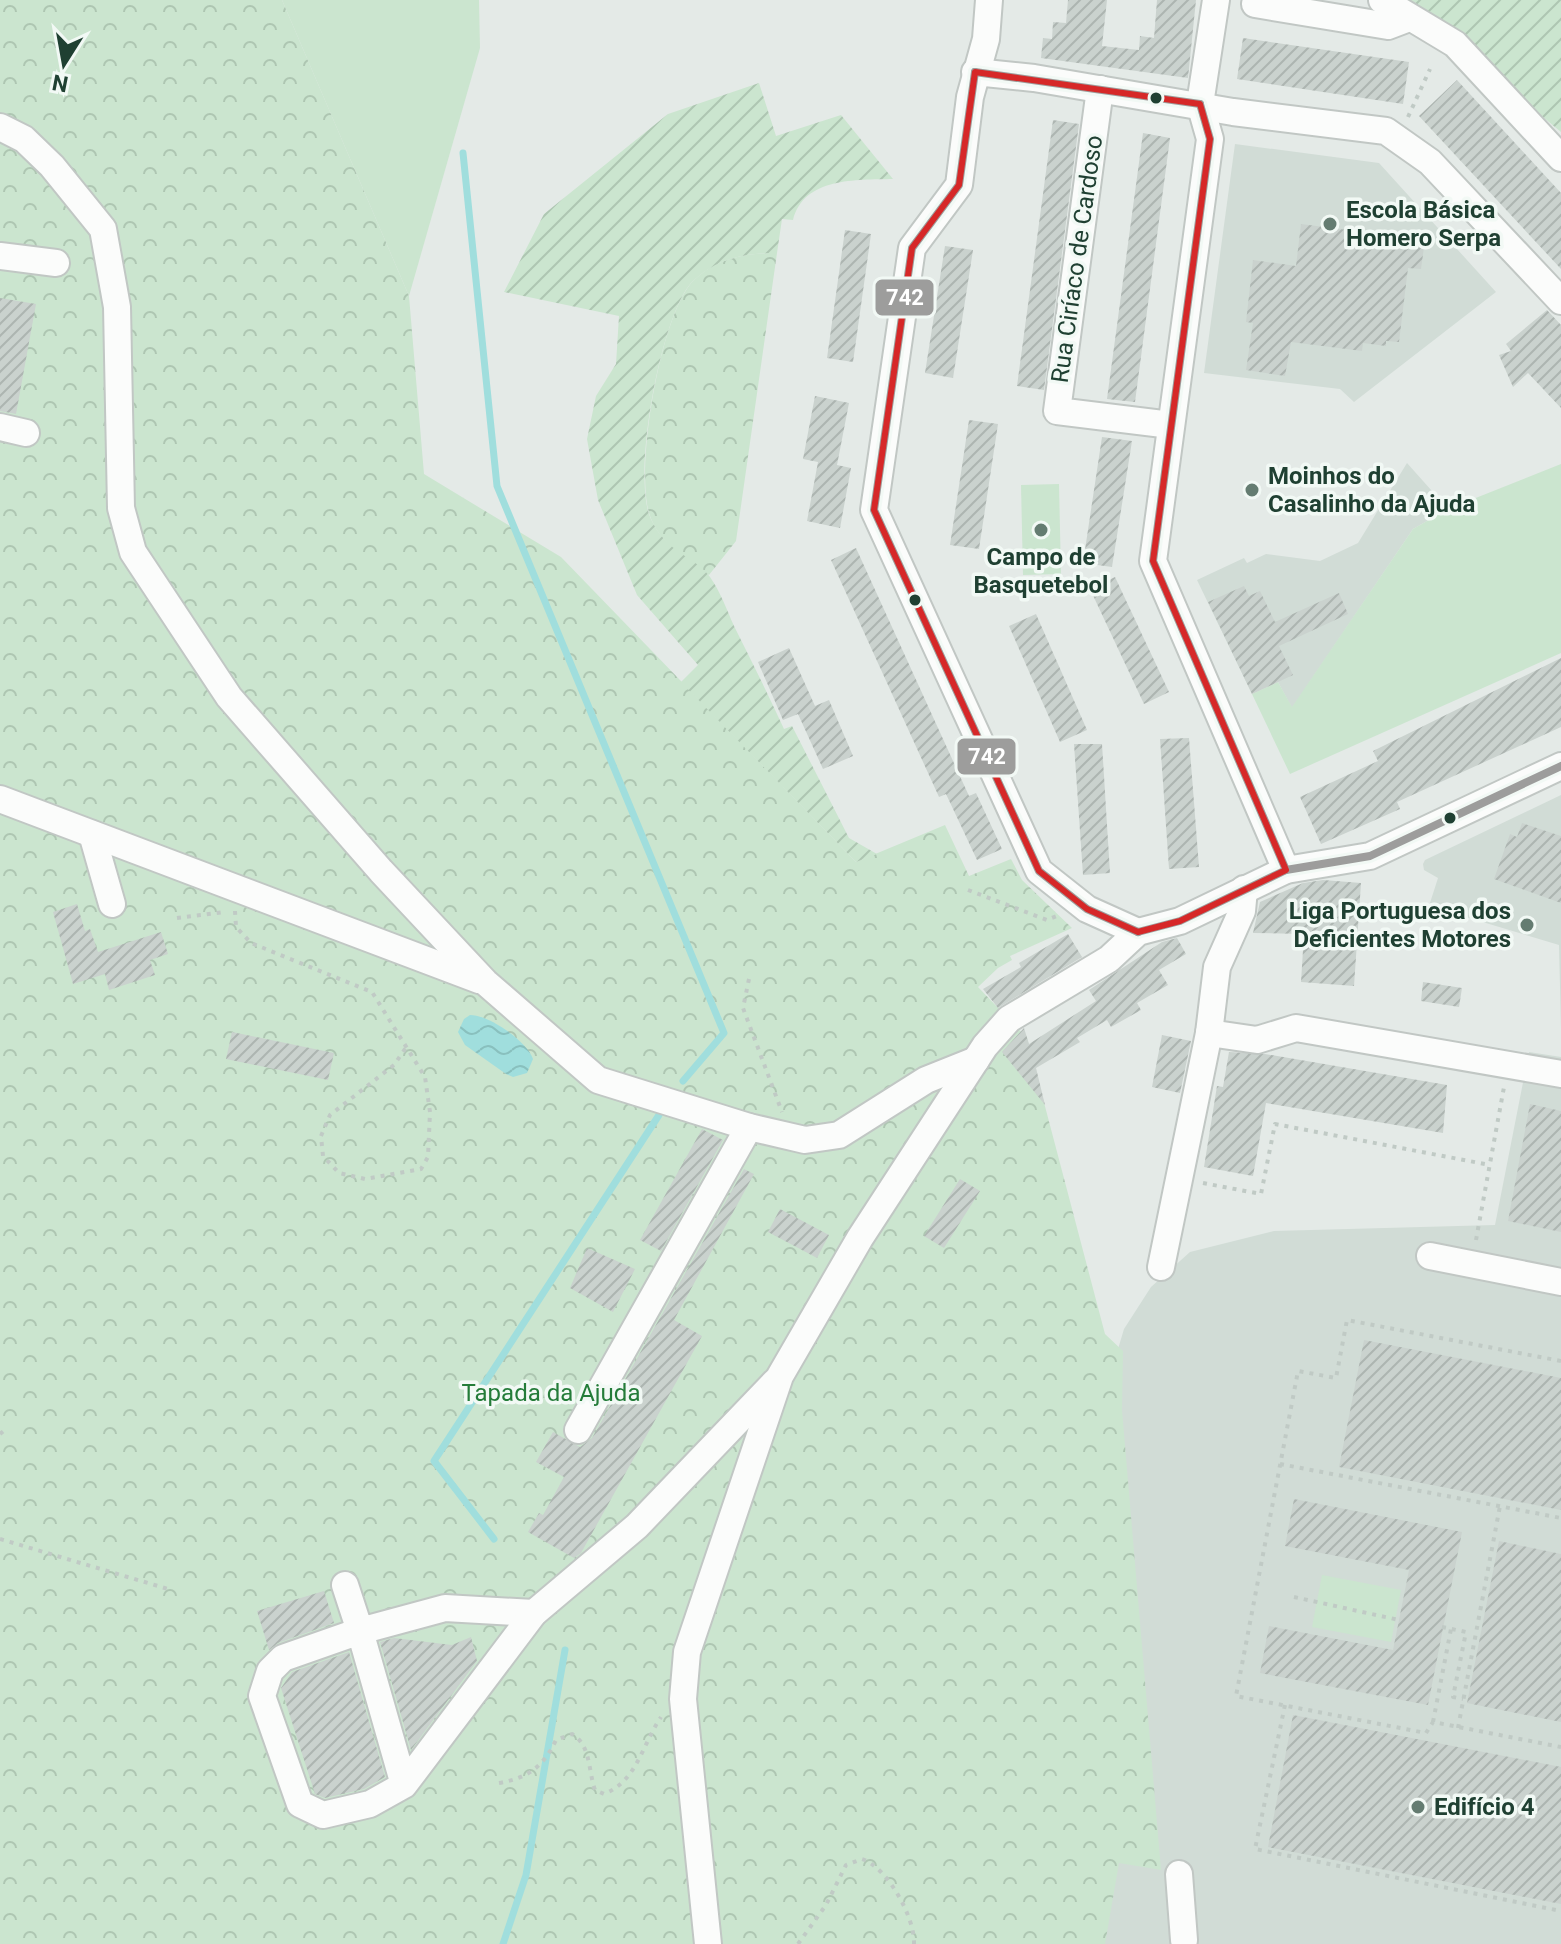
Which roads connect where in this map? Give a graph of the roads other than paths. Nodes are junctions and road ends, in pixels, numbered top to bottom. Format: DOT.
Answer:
graph roads {
  1 [pos="989,0"];
  2 [pos="1216,0"];
  3 [pos="1382,0"];
  4 [pos="1255,4"];
  5 [pos="1335,8"];
  6 [pos="1409,18"];
  7 [pos="975,72"];
  8 [pos="1100,89"];
  9 [pos="1200,104"];
  10 [pos="0,127"];
  11 [pos="1561,158"];
  12 [pos="0,256"];
  13 [pos="56,263"];
  14 [pos="1561,301"];
  15 [pos="1171,425"];
  16 [pos="1561,766"];
  17 [pos="0,799"];
  18 [pos="92,834"];
  19 [pos="1286,870"];
  20 [pos="1244,889"];
  21 [pos="112,904"];
  22 [pos="1138,932"];
  23 [pos="485,982"];
  24 [pos="1209,1033"];
  25 [pos="976,1060"];
  26 [pos="1561,1074"];
  27 [pos="749,1127"];
  28 [pos="1430,1256"];
  29 [pos="1161,1267"];
  30 [pos="1561,1282"];
  31 [pos="780,1376"];
  32 [pos="578,1430"];
  33 [pos="345,1585"];
  34 [pos="534,1613"];
  35 [pos="360,1631"];
  36 [pos="404,1785"];
  37 [pos="1179,1874"];
  38 [pos="1188,1943"];
  39 [pos="708,1944"];
  1 -- 7 [label="street"];
  2 -- 9 [label="street"];
  3 -- 6 [label="street"];
  4 -- 5 [label="street"];
  5 -- 6 [label="street"];
  6 -- 11 [label="street"];
  7 -- 8 [label="street"];
  7 -- 22 [label="street"];
  8 -- 9 [label="street"];
  8 -- 15 [label="street, Rua Ciríaco de Cardoso"];
  9 -- 14 [label="street"];
  9 -- 15 [label="street"];
  10 -- 23 [label="street"];
  12 -- 13 [label="street"];
  15 -- 19 [label="street"];
  16 -- 19 [label="street"];
  17 -- 18 [label="street"];
  18 -- 21 [label="street"];
  18 -- 23 [label="street"];
  19 -- 20 [label="street"];
  20 -- 22 [label="street"];
  20 -- 24 [label="street"];
  22 -- 25 [label="street"];
  23 -- 27 [label="street"];
  24 -- 26 [label="street"];
  24 -- 29 [label="street"];
  25 -- 27 [label="street"];
  25 -- 31 [label="street"];
  27 -- 32 [label="street"];
  28 -- 30 [label="street"];
  31 -- 34 [label="street"];
  31 -- 39 [label="street"];
  33 -- 35 [label="street"];
  34 -- 35 [label="street"];
  34 -- 36 [label="street"];
  35 -- 36 [label="street"];
  35 -- 36 [label="street"];
  37 -- 38 [label="street"];
}
